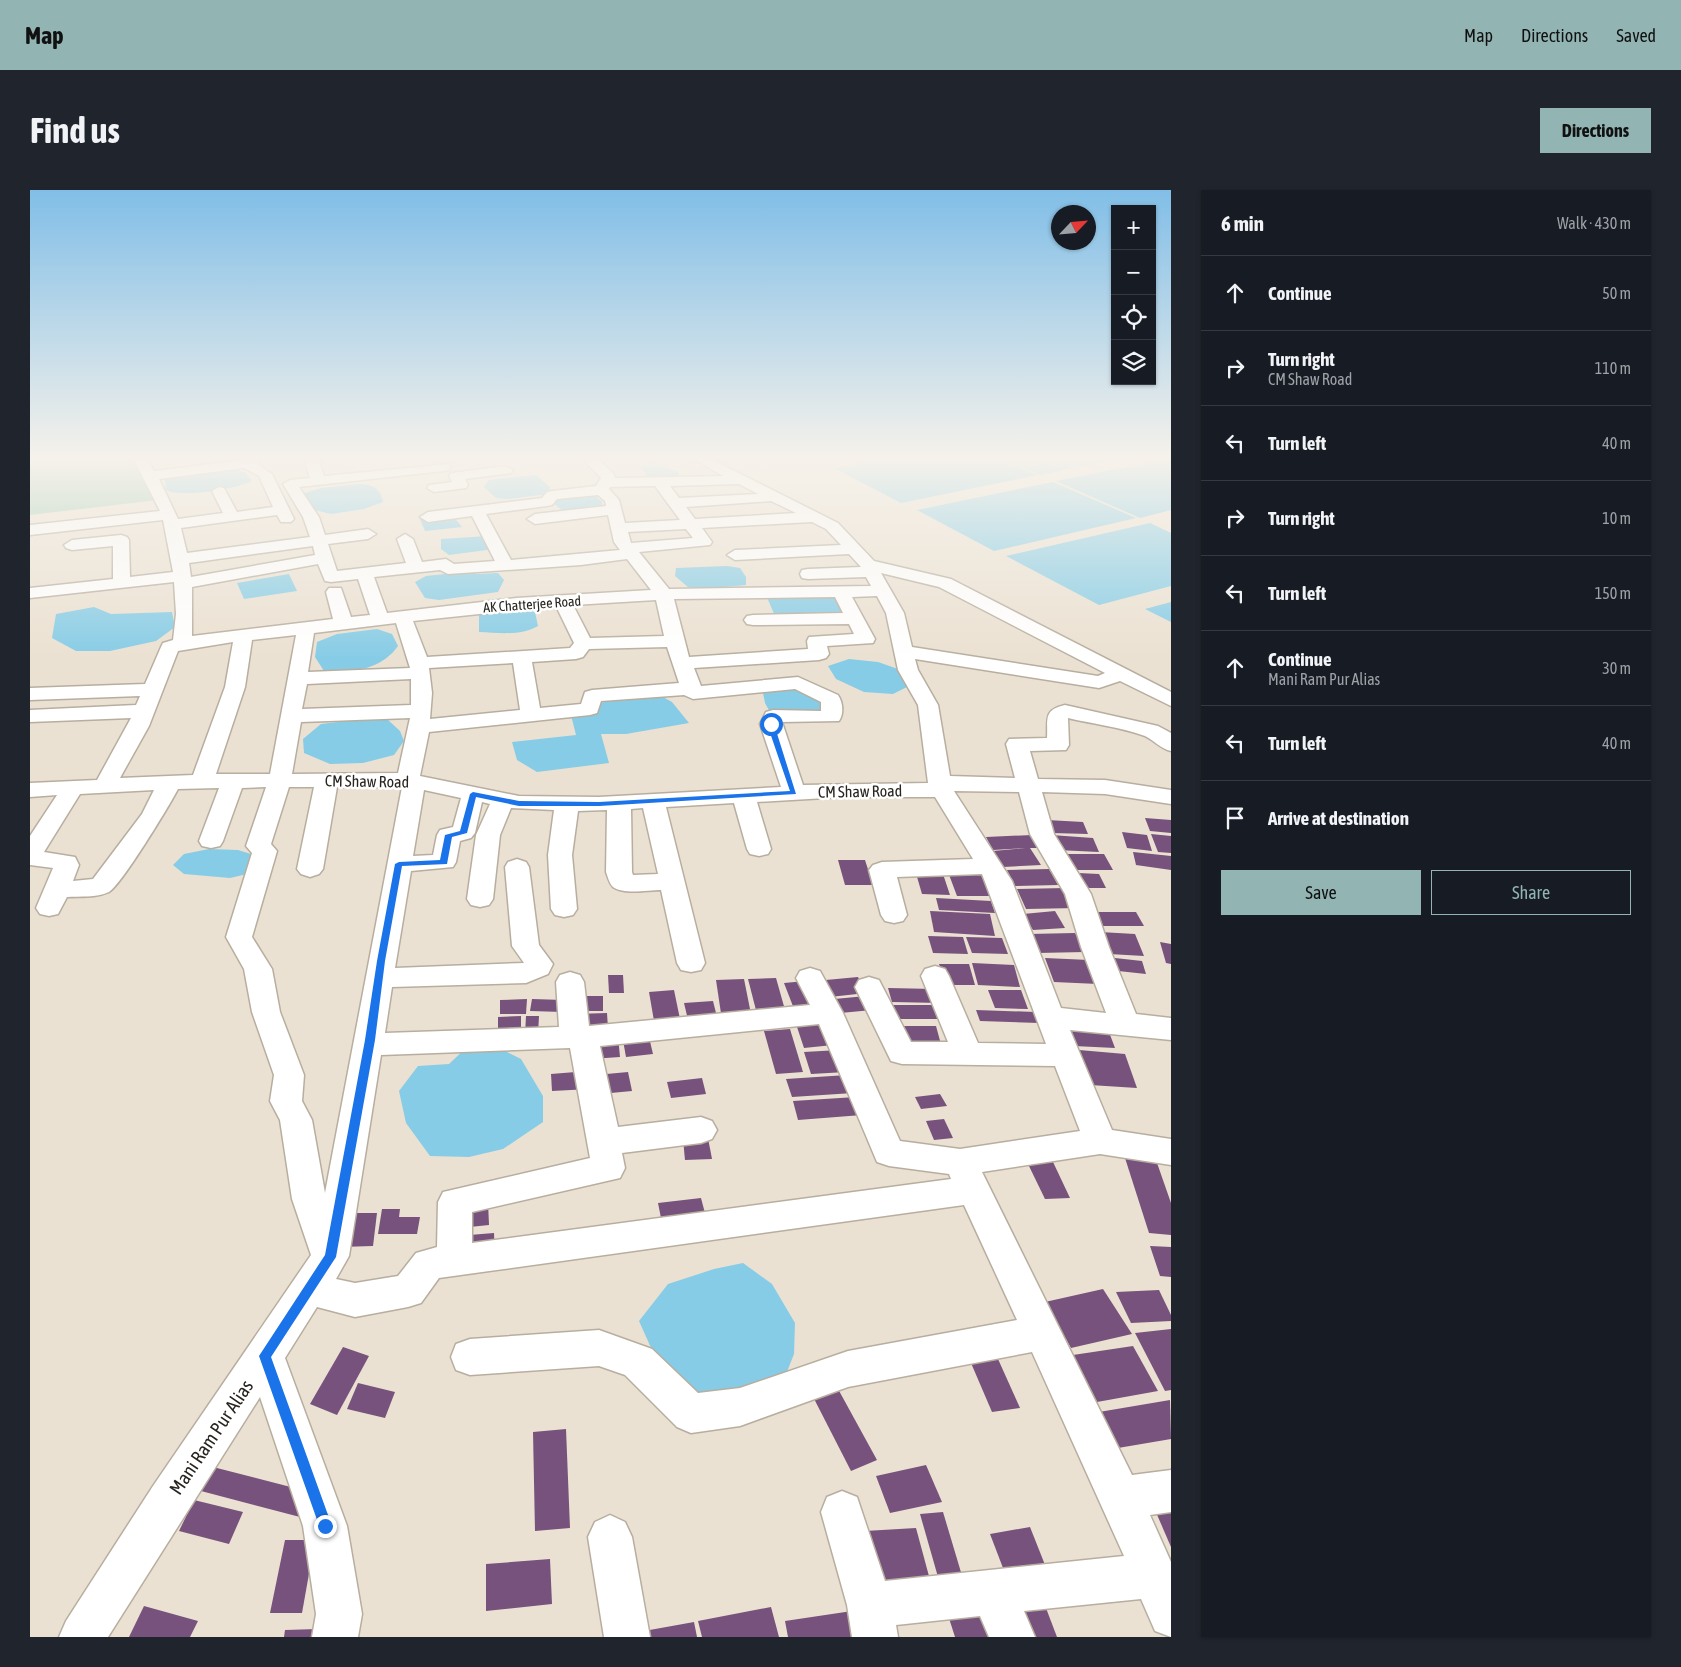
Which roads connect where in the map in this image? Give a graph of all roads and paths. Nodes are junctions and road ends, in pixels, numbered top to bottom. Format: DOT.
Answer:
graph roads {
  1 [pos="93,526"];
  2 [pos="172,526"];
  3 [pos="286,526"];
  4 [pos="314,526"];
  5 [pos="484,526"];
  6 [pos="663,526"];
  7 [pos="691,526"];
  8 [pos="751,526"];
  9 [pos="829,526"];
  10 [pos="619,528"];
  11 [pos="30,530"];
  12 [pos="368,534"];
  13 [pos="405,539"];
  14 [pos="320,540"];
  15 [pos="766,543"];
  16 [pos="292,544"];
  17 [pos="72,545"];
  18 [pos="628,551"];
  19 [pos="735,555"];
  20 [pos="326,558"];
  21 [pos="505,564"];
  22 [pos="416,567"];
  23 [pos="870,569"];
  24 [pos="181,573"];
  25 [pos="364,573"];
  26 [pos="808,574"];
  27 [pos="590,580"];
  28 [pos="122,583"];
  29 [pos="335,592"];
  30 [pos="841,592"];
  31 [pos="30,593"];
  32 [pos="664,594"];
  33 [pos="742,594"];
  34 [pos="562,601"];
  35 [pos="402,616"];
  36 [pos="855,618"];
  37 [pos="380,619"];
  38 [pos="753,620"];
  39 [pos="343,623"];
  40 [pos="306,628"];
  41 [pos="244,635"];
  42 [pos="674,641"];
  43 [pos="182,643"];
  44 [pos="584,644"];
  45 [pos="903,651"];
  46 [pos="522,656"];
  47 [pos="776,656"];
  48 [pos="682,663"];
  49 [pos="419,668"];
  50 [pos="1122,674"];
  51 [pos="359,676"];
  52 [pos="299,678"];
  53 [pos="798,683"];
  54 [pos="691,688"];
  55 [pos="153,690"];
  56 [pos="30,694"];
  57 [pos="1171,700"];
  58 [pos="144,711"];
  59 [pos="356,714"];
  60 [pos="531,715"];
  61 [pos="30,716"];
  62 [pos="292,716"];
  63 [pos="420,719"];
  64 [pos="56,733"];
  65 [pos="30,734"];
  66 [pos="1171,745"];
  67 [pos="233,780"];
  68 [pos="280,780"];
  69 [pos="327,780"];
  70 [pos="202,781"];
  71 [pos="411,781"];
  72 [pos="170,782"];
  73 [pos="1029,785"];
  74 [pos="105,786"];
  75 [pos="941,787"];
  76 [pos="73,788"];
  77 [pos="30,790"];
  78 [pos="794,793"];
  79 [pos="473,794"];
  80 [pos="744,796"];
  81 [pos="1170,799"];
  82 [pos="503,800"];
  83 [pos="653,801"];
  84 [pos="619,803"];
  85 [pos="567,804"];
  86 [pos="210,841"];
  87 [pos="759,849"];
  88 [pos="30,856"];
  89 [pos="399,864"];
  90 [pos="990,866"];
  91 [pos="517,867"];
  92 [pos="310,869"];
  93 [pos="672,882"];
  94 [pos="480,899"];
  95 [pos="564,909"];
  96 [pos="894,915"];
  97 [pos="691,963"];
  98 [pos="935,976"];
  99 [pos="378,978"];
  100 [pos="810,978"];
  101 [pos="570,982"];
  102 [pos="868,987"];
  103 [pos="829,1013"];
  104 [pos="1050,1017"];
  105 [pos="1121,1023"];
  106 [pos="1171,1029"];
  107 [pos="583,1037"];
  108 [pos="369,1044"];
  109 [pos="968,1054"];
  110 [pos="1067,1055"];
  111 [pos="701,1130"];
  112 [pos="1100,1141"];
  113 [pos="604,1142"];
  114 [pos="1171,1152"];
  115 [pos="967,1176"];
  116 [pos="330,1257"];
  117 [pos="454,1262"];
  118 [pos="309,1289"];
  119 [pos="1042,1333"];
  120 [pos="265,1356"];
  121 [pos="470,1357"];
  122 [pos="1171,1492"];
  123 [pos="1122,1498"];
  124 [pos="842,1512"];
  125 [pos="610,1537"];
  126 [pos="1154,1575"];
  127 [pos="993,1592"];
  128 [pos="1171,1615"];
  129 [pos="873,1621"];
  130 [pos="82,1637"];
  131 [pos="335,1637"];
  132 [pos="627,1637"];
  133 [pos="1012,1637"];
  1 -- 11 [label="street"];
  2 -- 24 [label="street"];
  3 -- 16 [label="street"];
  4 -- 14 [label="street"];
  5 -- 21 [label="street"];
  6 -- 10 [label="street"];
  7 -- 18 [label="street"];
  8 -- 15 [label="street"];
  9 -- 23 [label="street"];
  10 -- 18 [label="street"];
  12 -- 14 [label="street"];
  13 -- 22 [label="street"];
  14 -- 16 [label="street"];
  14 -- 20 [label="street"];
  16 -- 24 [label="street"];
  17 -- 28 [label="street"];
  18 -- 27 [label="street"];
  18 -- 32 [label="street"];
  19 -- 23 [label="street"];
  20 -- 24 [label="street"];
  20 -- 25 [label="street"];
  21 -- 22 [label="street"];
  21 -- 27 [label="street"];
  22 -- 25 [label="street"];
  23 -- 26 [label="street"];
  23 -- 30 [label="street, AK Chatterjee Road"];
  23 -- 45 [label="street"];
  23 -- 50 [label="street"];
  24 -- 28 [label="street"];
  24 -- 43 [label="street"];
  25 -- 37 [label="street"];
  27 -- 32 [label="street, AK Chatterjee Road"];
  27 -- 34 [label="street, AK Chatterjee Road"];
  28 -- 31 [label="street"];
  29 -- 39 [label="street"];
  30 -- 33 [label="street, AK Chatterjee Road"];
  30 -- 36 [label="street"];
  32 -- 33 [label="street, AK Chatterjee Road"];
  32 -- 42 [label="street"];
  33 -- 38 [label="street"];
  34 -- 35 [label="street, AK Chatterjee Road"];
  34 -- 44 [label="street"];
  35 -- 37 [label="street, AK Chatterjee Road"];
  35 -- 49 [label="street"];
  36 -- 38 [label="street"];
  36 -- 47 [label="street"];
  37 -- 39 [label="street, AK Chatterjee Road"];
  38 -- 47 [label="street"];
  39 -- 40 [label="street, AK Chatterjee Road"];
  40 -- 41 [label="street, AK Chatterjee Road"];
  40 -- 52 [label="street"];
  41 -- 43 [label="street, AK Chatterjee Road"];
  41 -- 70 [label="street"];
  42 -- 44 [label="street"];
  42 -- 48 [label="street"];
  43 -- 55 [label="street"];
  44 -- 46 [label="street"];
  45 -- 50 [label="street"];
  45 -- 75 [label="street"];
  46 -- 49 [label="street"];
  46 -- 60 [label="street"];
  47 -- 48 [label="street"];
  47 -- 53 [label="street"];
  48 -- 54 [label="street"];
  49 -- 51 [label="street"];
  49 -- 63 [label="street"];
  50 -- 57 [label="street"];
  51 -- 52 [label="street"];
  51 -- 59 [label="street"];
  52 -- 62 [label="street"];
  53 -- 54 [label="street"];
  53 -- 78 [label="street"];
  54 -- 60 [label="street"];
  55 -- 56 [label="street"];
  55 -- 58 [label="street"];
  58 -- 61 [label="street"];
  58 -- 74 [label="street"];
  59 -- 62 [label="street"];
  59 -- 63 [label="street"];
  60 -- 63 [label="street"];
  62 -- 68 [label="street"];
  63 -- 71 [label="street"];
  64 -- 65 [label="street"];
  66 -- 73 [label="street"];
  67 -- 68 [label="street, CM Shaw Road"];
  67 -- 70 [label="street, CM Shaw Road"];
  67 -- 86 [label="street"];
  68 -- 69 [label="street, CM Shaw Road"];
  68 -- 116 [label="street"];
  69 -- 71 [label="street, CM Shaw Road"];
  69 -- 92 [label="street"];
  70 -- 72 [label="street, CM Shaw Road"];
  71 -- 79 [label="street, CM Shaw Road"];
  71 -- 89 [label="street"];
  72 -- 74 [label="street, CM Shaw Road"];
  72 -- 88 [label="street"];
  73 -- 75 [label="street, CM Shaw Road"];
  73 -- 81 [label="street, CM Shaw Road"];
  73 -- 105 [label="street"];
  74 -- 76 [label="street, CM Shaw Road"];
  75 -- 78 [label="street, CM Shaw Road"];
  75 -- 90 [label="street"];
  76 -- 77 [label="street, CM Shaw Road"];
  76 -- 88 [label="street"];
  78 -- 80 [label="street, CM Shaw Road"];
  79 -- 82 [label="street, CM Shaw Road"];
  79 -- 89 [label="street"];
  80 -- 83 [label="street, CM Shaw Road"];
  80 -- 87 [label="street"];
  82 -- 85 [label="street, CM Shaw Road"];
  82 -- 94 [label="street"];
  83 -- 84 [label="street, CM Shaw Road"];
  83 -- 93 [label="street"];
  84 -- 85 [label="street, CM Shaw Road"];
  84 -- 93 [label="street"];
  85 -- 95 [label="street"];
  89 -- 99 [label="street"];
  90 -- 96 [label="street"];
  90 -- 104 [label="street"];
  91 -- 99 [label="street"];
  93 -- 97 [label="street"];
  98 -- 109 [label="street"];
  99 -- 108 [label="street"];
  100 -- 103 [label="street"];
  101 -- 107 [label="street"];
  102 -- 109 [label="street"];
  103 -- 107 [label="street"];
  103 -- 115 [label="street"];
  104 -- 105 [label="street"];
  104 -- 110 [label="street"];
  105 -- 106 [label="street"];
  107 -- 108 [label="street"];
  107 -- 113 [label="street"];
  108 -- 116 [label="street"];
  109 -- 110 [label="street"];
  110 -- 112 [label="street"];
  111 -- 113 [label="street"];
  112 -- 114 [label="street"];
  112 -- 115 [label="street"];
  113 -- 117 [label="street"];
  115 -- 117 [label="street"];
  115 -- 119 [label="street"];
  116 -- 118 [label="street, Mani Ram Pur Alias"];
  117 -- 118 [label="street"];
  118 -- 120 [label="street, Mani Ram Pur Alias"];
  119 -- 121 [label="street"];
  119 -- 123 [label="street"];
  120 -- 130 [label="street, Mani Ram Pur Alias"];
  120 -- 131 [label="street"];
  122 -- 123 [label="street"];
  123 -- 126 [label="street"];
  124 -- 129 [label="street"];
  125 -- 132 [label="street"];
  126 -- 127 [label="street"];
  126 -- 128 [label="street"];
  127 -- 129 [label="street"];
  127 -- 133 [label="street"];
}
